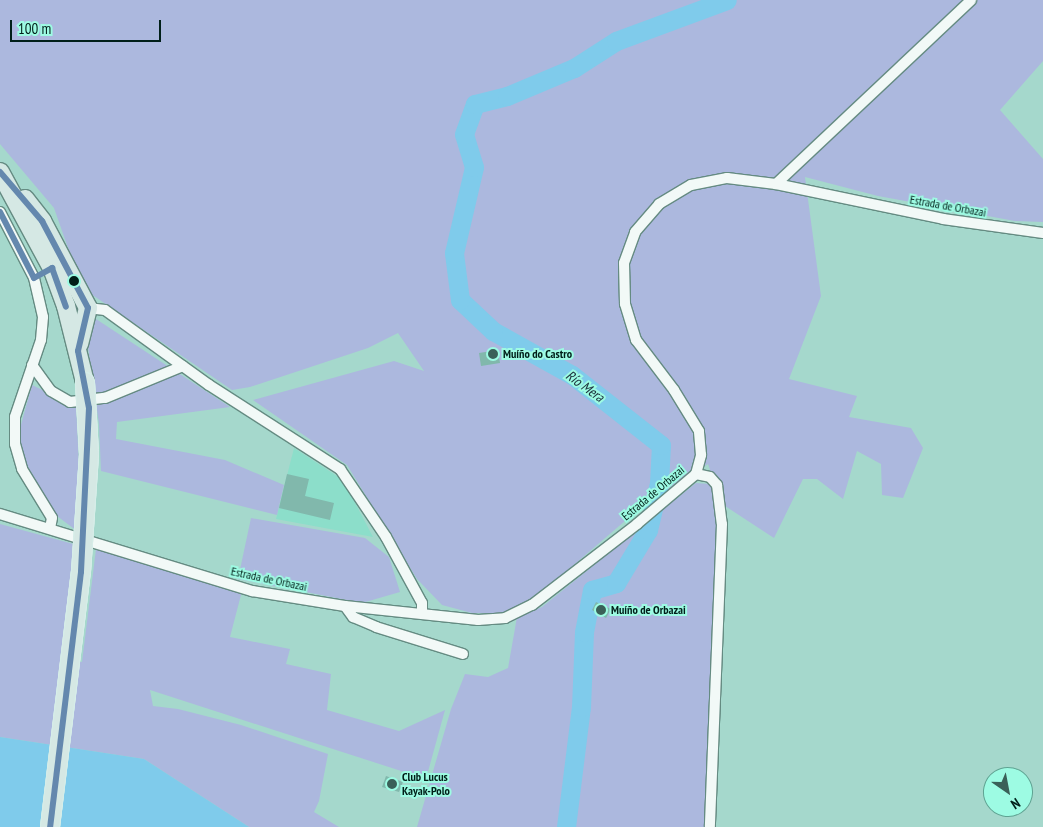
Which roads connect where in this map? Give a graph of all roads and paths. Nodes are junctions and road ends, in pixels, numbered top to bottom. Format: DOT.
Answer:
graph roads {
  1 [pos="971,0"];
  2 [pos="0,172"];
  3 [pos="776,184"];
  4 [pos="12,190"];
  5 [pos="0,212"];
  6 [pos="1043,233"];
  7 [pos="52,268"];
  8 [pos="34,278"];
  9 [pos="88,308"];
  10 [pos="78,351"];
  11 [pos="32,365"];
  12 [pos="183,366"];
  13 [pos="696,474"];
  14 [pos="0,514"];
  15 [pos="50,528"];
  16 [pos="345,606"];
  17 [pos="422,613"];
  18 [pos="463,654"];
  19 [pos="50,827"];
  20 [pos="710,827"];
  1 -- 3 [label="street"];
  2 -- 4 [label="highway"];
  3 -- 6 [label="street, Estrada de Orbazai"];
  3 -- 13 [label="street, Estrada de Orbazai"];
  4 -- 7 [label="highway"];
  4 -- 9 [label="highway"];
  5 -- 8 [label="street"];
  7 -- 8 [label="street"];
  7 -- 10 [label="highway"];
  8 -- 11 [label="street"];
  9 -- 10 [label="highway"];
  9 -- 12 [label="street"];
  10 -- 19 [label="highway, bridge"];
  11 -- 12 [label="street"];
  11 -- 15 [label="street"];
  12 -- 17 [label="street"];
  13 -- 17 [label="street, Estrada de Orbazai"];
  13 -- 20 [label="street"];
  14 -- 15 [label="street, Estrada de Orbazai"];
  15 -- 16 [label="street, Estrada de Orbazai"];
  16 -- 17 [label="street, Estrada de Orbazai"];
  16 -- 18 [label="street"];
}
